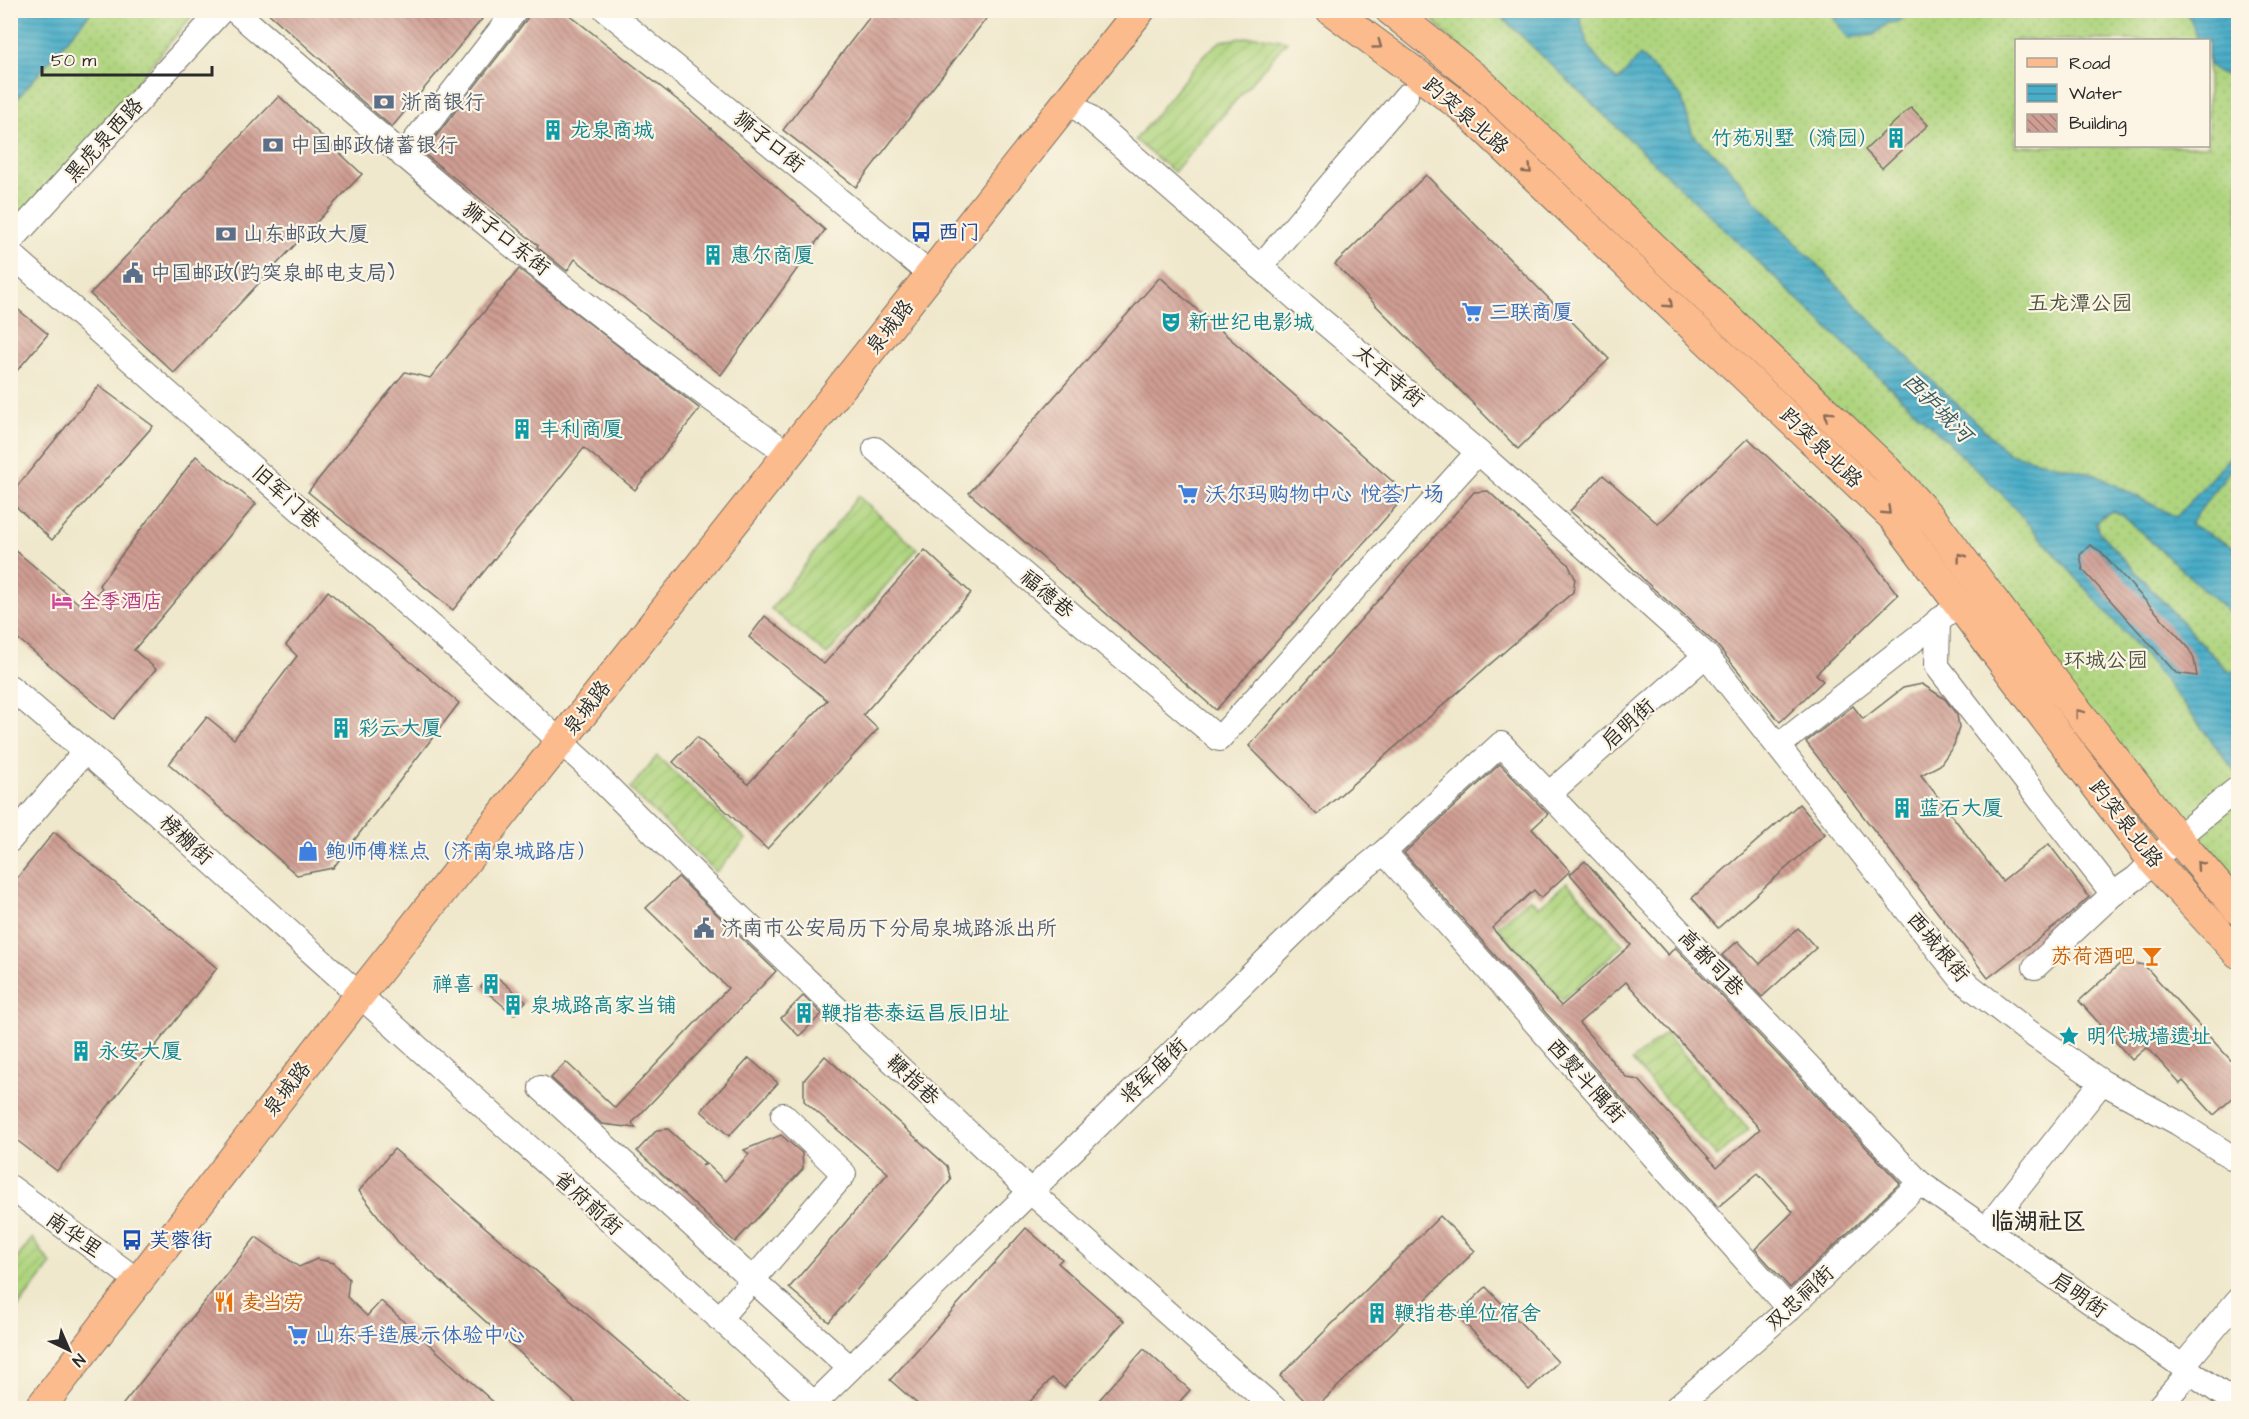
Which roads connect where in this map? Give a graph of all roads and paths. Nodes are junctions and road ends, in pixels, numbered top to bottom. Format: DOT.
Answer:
graph roads {
  1 [pos="222,10"];
  2 [pos="234,10"];
  3 [pos="516,10"];
  4 [pos="606,10"];
  5 [pos="1140,10"];
  6 [pos="1331,10"];
  7 [pos="1390,10"];
  8 [pos="1406,96"];
  9 [pos="1069,100"];
  10 [pos="403,156"];
  11 [pos="10,242"];
  12 [pos="10,253"];
  13 [pos="1260,267"];
  14 [pos="931,275"];
  15 [pos="875,449"];
  16 [pos="1479,452"];
  17 [pos="789,454"];
  18 [pos="1949,612"];
  19 [pos="1706,655"];
  20 [pos="10,687"];
  21 [pos="560,742"];
  22 [pos="1501,744"];
  23 [pos="1778,746"];
  24 [pos="85,751"];
  25 [pos="2238,788"];
  26 [pos="1550,793"];
  27 [pos="2185,832"];
  28 [pos="10,840"];
  29 [pos="1384,852"];
  30 [pos="2153,861"];
  31 [pos="2113,894"];
  32 [pos="2238,909"];
  33 [pos="2238,953"];
  34 [pos="2035,967"];
  35 [pos="358,997"];
  36 [pos="2102,1083"];
  37 [pos="541,1088"];
  38 [pos="783,1115"];
  39 [pos="2238,1161"];
  40 [pos="1920,1183"];
  41 [pos="10,1187"];
  42 [pos="1031,1192"];
  43 [pos="1985,1230"];
  44 [pos="753,1279"];
  45 [pos="138,1281"];
  46 [pos="2238,1300"];
  47 [pos="1789,1310"];
  48 [pos="719,1319"];
  49 [pos="850,1368"];
  50 [pos="2186,1370"];
  51 [pos="2238,1405"];
  52 [pos="816,1406"];
  53 [pos="40,1408"];
  54 [pos="1274,1408"];
  55 [pos="1676,1408"];
  56 [pos="2158,1408"];
  1 -- 11 [label="street, 黑虎泉西路"];
  2 -- 10 [label="street, 狮子口东街"];
  3 -- 10 [label="street"];
  4 -- 14 [label="street, 狮子口街"];
  5 -- 9 [label="main road, 泉城路"];
  6 -- 18 [label="main road, 趵突泉北路, one-way"];
  27 -- 7 [label="main road, 趵突泉北路, one-way"];
  8 -- 13 [label="street"];
  9 -- 13 [label="street, 太平寺街"];
  9 -- 14 [label="main road, 泉城路"];
  10 -- 17 [label="street, 狮子口东街"];
  12 -- 21 [label="street, 旧军门巷"];
  13 -- 16 [label="street, 太平寺街"];
  14 -- 17 [label="main road, 泉城路"];
  15 -- 16 [label="street, 福德巷"];
  16 -- 19 [label="street, 太平寺街"];
  17 -- 21 [label="main road, 泉城路"];
  18 -- 23 [label="street"];
  18 -- 30 [label="main road, 趵突泉北路"];
  18 -- 31 [label="street"];
  19 -- 23 [label="street, 西城根街"];
  19 -- 26 [label="street, 启明街"];
  20 -- 24 [label="street, 榜棚街"];
  21 -- 35 [label="main road, 泉城路"];
  21 -- 42 [label="street, 鞭指巷"];
  22 -- 26 [label="street, 高都司巷"];
  22 -- 29 [label="street, 将军庙街"];
  23 -- 36 [label="street, 西城根街"];
  24 -- 28 [label="street"];
  24 -- 35 [label="street, 榜棚街"];
  25 -- 27 [label="street"];
  26 -- 40 [label="street, 高都司巷"];
  27 -- 30 [label="street"];
  32 -- 27 [label="main road, 趵突泉北路, one-way"];
  29 -- 42 [label="street, 将军庙街"];
  29 -- 47 [label="street, 西熨斗隅街"];
  30 -- 31 [label="street"];
  30 -- 33 [label="main road, 趵突泉北路"];
  31 -- 34 [label="street"];
  35 -- 45 [label="main road, 泉城路"];
  35 -- 48 [label="street, 省府前街"];
  36 -- 39 [label="street, 西城根街"];
  36 -- 43 [label="street"];
  37 -- 44 [label="street"];
  38 -- 44 [label="street"];
  40 -- 43 [label="street, 启明街"];
  40 -- 47 [label="street, 双忠祠街"];
  41 -- 45 [label="street, 南华里"];
  42 -- 49 [label="street, 将军庙街"];
  42 -- 54 [label="street, 鞭指巷"];
  43 -- 50 [label="street, 启明街"];
  44 -- 48 [label="street"];
  44 -- 49 [label="street"];
  45 -- 53 [label="main road, 泉城路"];
  46 -- 50 [label="street"];
  47 -- 55 [label="street, 双忠祠街"];
  48 -- 52 [label="street, 省府前街"];
  49 -- 52 [label="street, 将军庙街"];
  50 -- 51 [label="street, 启明街"];
  50 -- 56 [label="street"];
}
